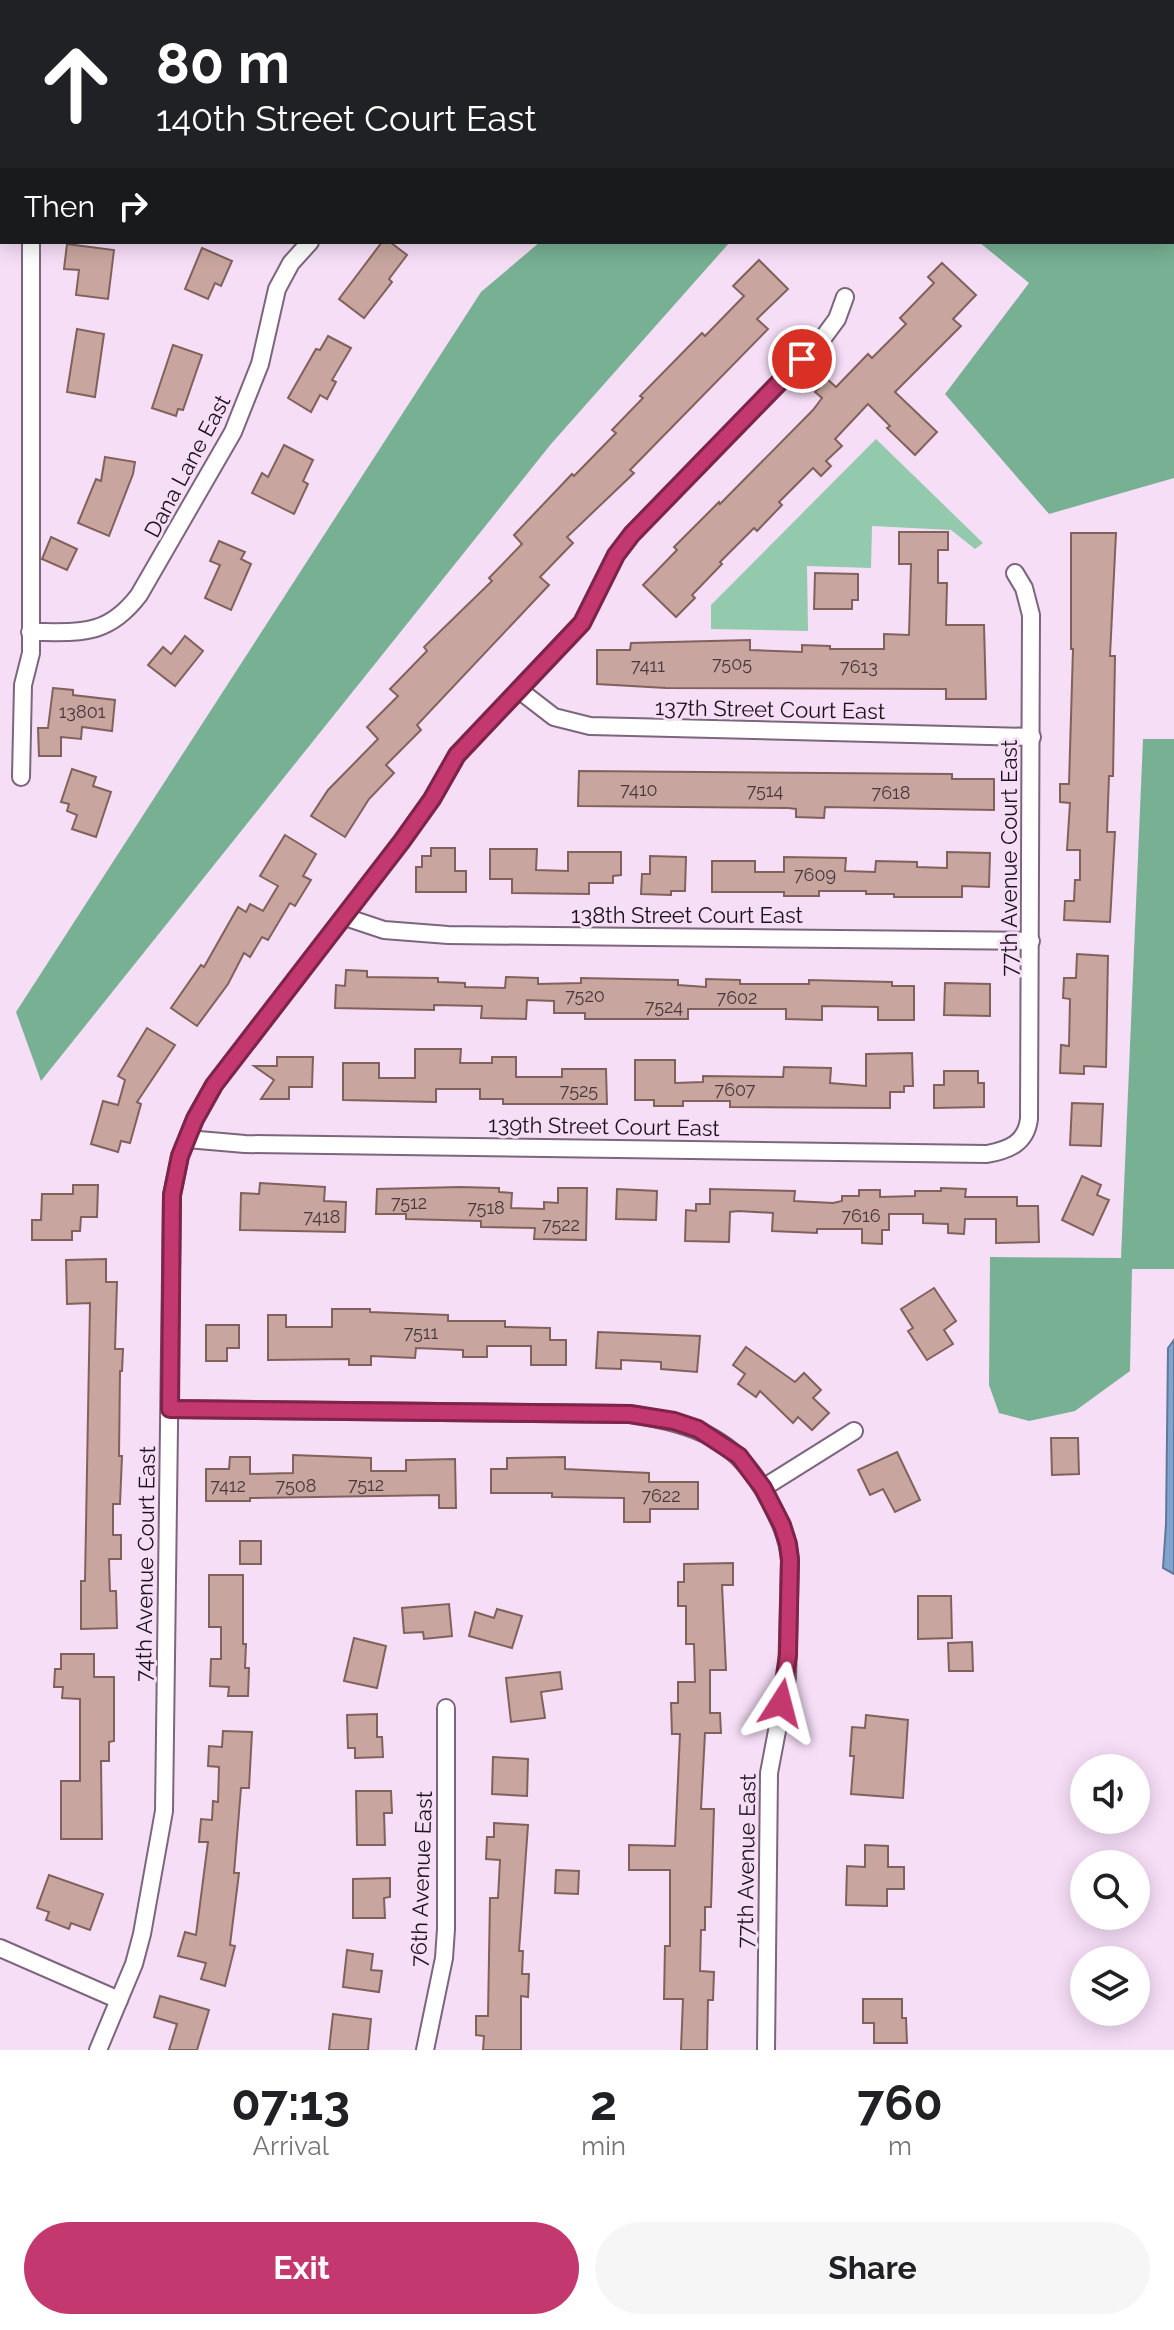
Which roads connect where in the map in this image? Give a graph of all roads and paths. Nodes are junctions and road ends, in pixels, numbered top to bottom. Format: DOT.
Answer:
graph roads {
  1 [pos="31,244"];
  2 [pos="308,244"];
  3 [pos="845,297"];
  4 [pos="1015,573"];
  5 [pos="30,632"];
  6 [pos="519,690"];
  7 [pos="1032,737"];
  8 [pos="21,777"];
  9 [pos="345,917"];
  10 [pos="1031,941"];
  11 [pos="187,1139"];
  12 [pos="1018,1143"];
  13 [pos="170,1409"];
  14 [pos="854,1431"];
  15 [pos="763,1488"];
  16 [pos="446,1708"];
  17 [pos="0,1948"];
  18 [pos="119,2000"];
  19 [pos="98,2050"];
  20 [pos="425,2050"];
  21 [pos="766,2050"];
  1 -- 5 [label="street"];
  2 -- 5 [label="street, Dana Lane East"];
  3 -- 6 [label="street, 74th Avenue Court East"];
  4 -- 7 [label="street, 77th Avenue Court East"];
  5 -- 8 [label="street"];
  6 -- 7 [label="street, 137th Street Court East"];
  6 -- 9 [label="street, 74th Avenue Court East"];
  7 -- 10 [label="street, 77th Avenue Court East"];
  9 -- 10 [label="street, 138th Street Court East"];
  9 -- 11 [label="street, 74th Avenue Court East"];
  10 -- 12 [label="street, 77th Avenue Court East"];
  11 -- 12 [label="street, 139th Street Court East"];
  11 -- 13 [label="street, 74th Avenue Court East"];
  13 -- 15 [label="street, 77th Avenue East"];
  13 -- 18 [label="street, 74th Avenue Court East"];
  14 -- 15 [label="street"];
  15 -- 21 [label="street, 77th Avenue East"];
  16 -- 20 [label="street, 76th Avenue East"];
  17 -- 18 [label="street"];
  18 -- 19 [label="street, 74th Avenue Court East"];
}
